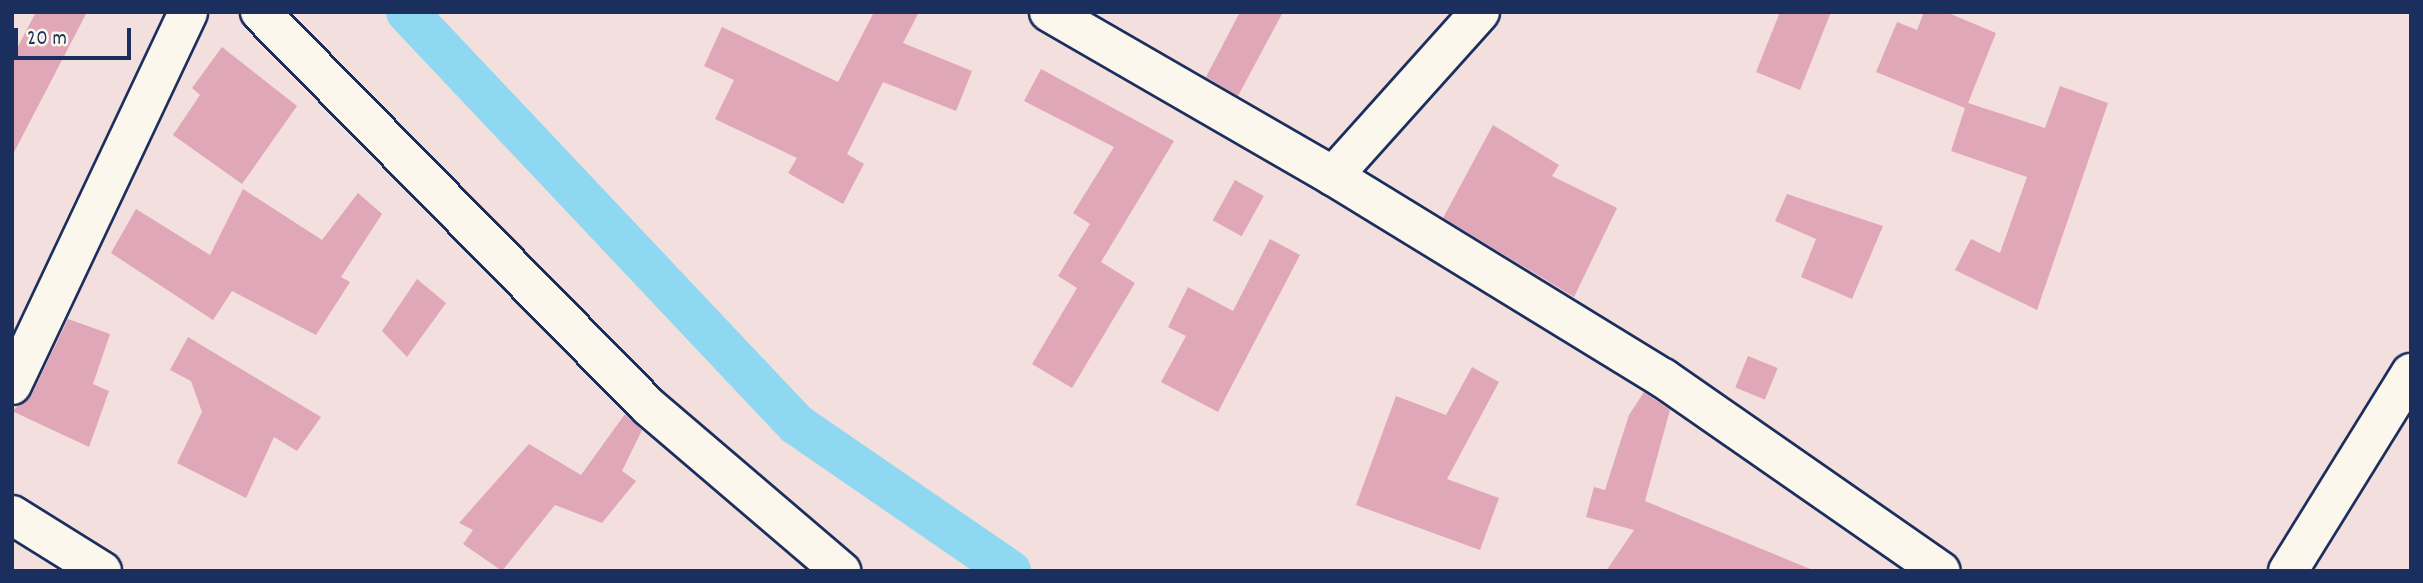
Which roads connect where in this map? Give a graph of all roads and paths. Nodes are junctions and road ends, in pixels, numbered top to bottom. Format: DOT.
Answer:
graph roads {
  1 [pos="188,12"];
  2 [pos="260,12"];
  3 [pos="1049,12"];
  4 [pos="1480,12"];
  5 [pos="1333,176"];
  6 [pos="2411,373"];
  7 [pos="12,385"];
  8 [pos="12,515"];
  9 [pos="102,571"];
  10 [pos="841,571"];
  11 [pos="1941,571"];
  12 [pos="2288,571"];
  1 -- 7 [label="street"];
  2 -- 10 [label="street"];
  3 -- 5 [label="street"];
  4 -- 5 [label="street"];
  5 -- 11 [label="street"];
  6 -- 12 [label="street"];
  8 -- 9 [label="street"];
}
